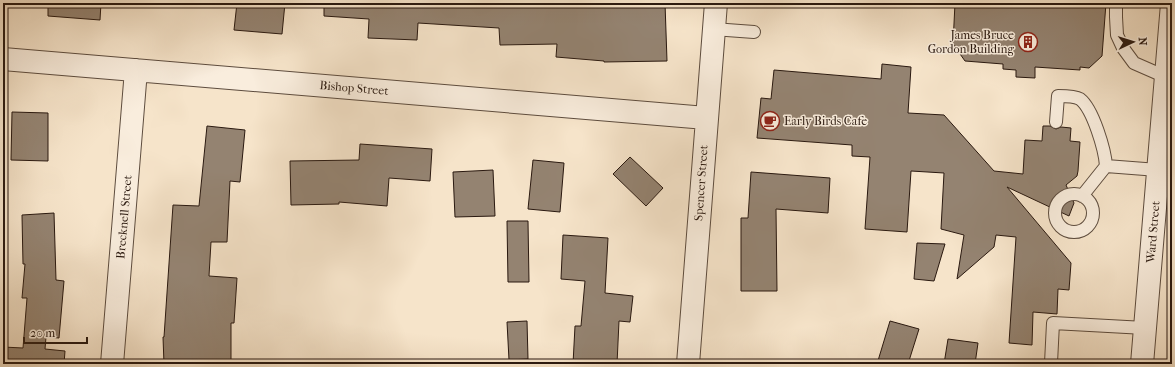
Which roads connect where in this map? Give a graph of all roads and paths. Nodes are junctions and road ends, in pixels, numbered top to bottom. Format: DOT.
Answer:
graph roads {
  1 [pos="716,3"];
  2 [pos="1116,3"];
  3 [pos="1172,4"];
  4 [pos="713,29"];
  5 [pos="754,32"];
  6 [pos="3,59"];
  7 [pos="136,70"];
  8 [pos="1166,77"];
  9 [pos="706,118"];
  10 [pos="1056,122"];
  11 [pos="1106,166"];
  12 [pos="1158,170"];
  13 [pos="1082,196"];
  14 [pos="1145,328"];
  15 [pos="1051,363"];
  16 [pos="112,364"];
  17 [pos="688,364"];
  18 [pos="1142,364"];
  1 -- 4 [label="street, Spencer Street"];
  2 -- 8 [label="lane"];
  3 -- 8 [label="street, Ward Street"];
  4 -- 5 [label="lane"];
  4 -- 9 [label="street, Spencer Street"];
  6 -- 7 [label="street, Bishop Street"];
  7 -- 9 [label="street, Bishop Street"];
  7 -- 16 [label="street, Brecknell Street"];
  8 -- 12 [label="street, Ward Street"];
  9 -- 17 [label="street, Spencer Street"];
  10 -- 11 [label="lane"];
  11 -- 12 [label="lane"];
  11 -- 13 [label="lane"];
  12 -- 14 [label="street, Ward Street"];
  14 -- 15 [label="lane"];
  14 -- 18 [label="street, Ward Street"];
}
